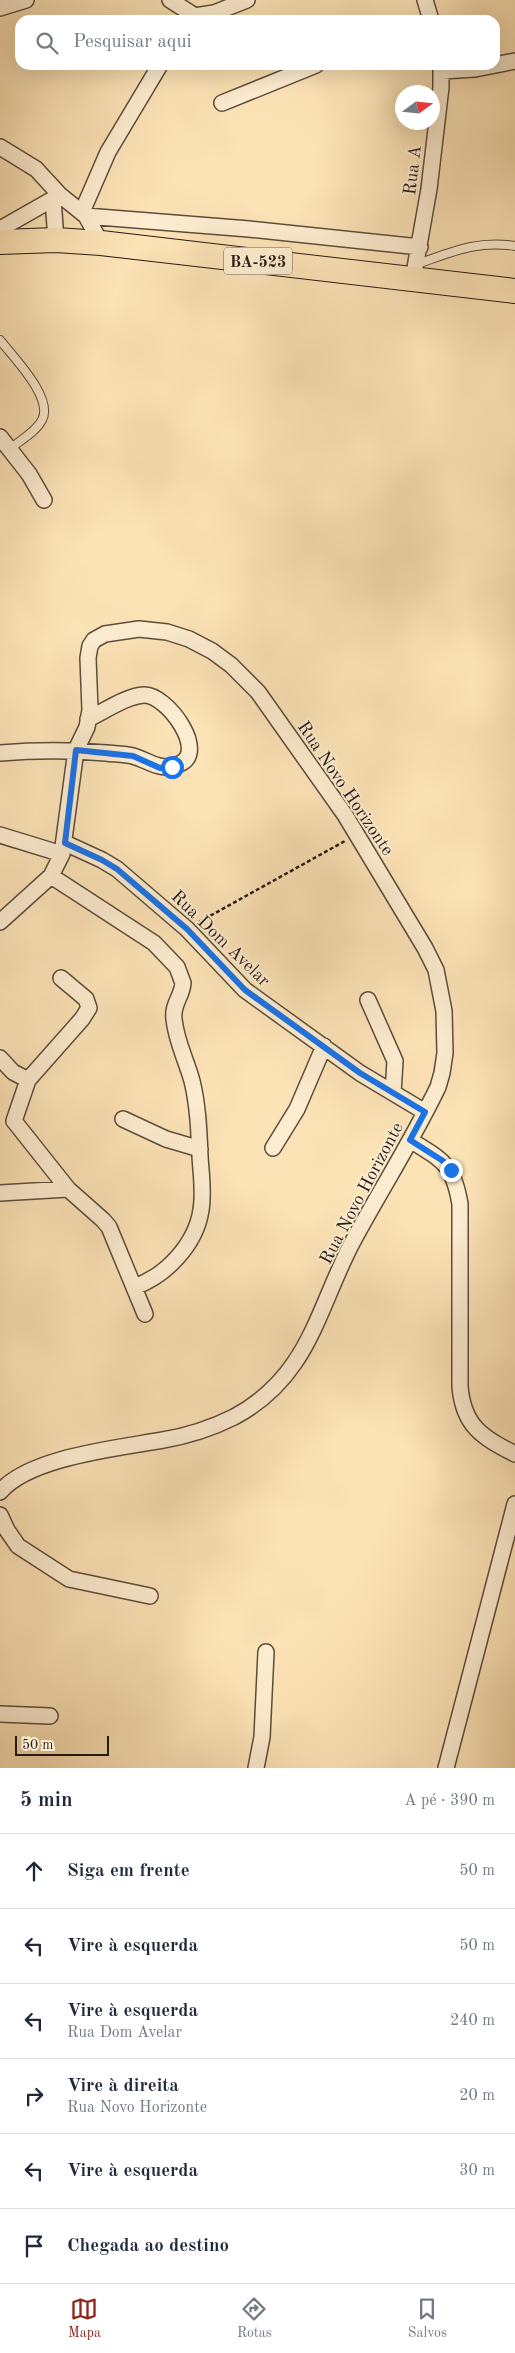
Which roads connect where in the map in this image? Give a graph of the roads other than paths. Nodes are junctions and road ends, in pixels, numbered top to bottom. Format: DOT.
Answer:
graph roads {
  1 [pos="26,0"];
  2 [pos="170,0"];
  3 [pos="246,0"];
  4 [pos="425,0"];
  5 [pos="0,8"];
  6 [pos="187,15"];
  7 [pos="206,15"];
  8 [pos="427,15"];
  9 [pos="515,61"];
  10 [pos="500,64"];
  11 [pos="157,70"];
  12 [pos="304,70"];
  13 [pos="442,70"];
  14 [pos="222,103"];
  15 [pos="0,148"];
  16 [pos="56,197"];
  17 [pos="84,214"];
  18 [pos="0,230"];
  19 [pos="56,240"];
  20 [pos="0,242"];
  21 [pos="101,243"];
  22 [pos="515,246"];
  23 [pos="420,247"];
  24 [pos="415,272"];
  25 [pos="515,291"];
  26 [pos="0,340"];
  27 [pos="5,443"];
  28 [pos="44,500"];
  29 [pos="88,719"];
  30 [pos="76,750"];
  31 [pos="0,753"];
  32 [pos="0,835"];
  33 [pos="64,849"];
  34 [pos="52,876"];
  35 [pos="0,922"];
  36 [pos="61,978"];
  37 [pos="368,1000"];
  38 [pos="324,1046"];
  39 [pos="0,1058"];
  40 [pos="28,1080"];
  41 [pos="393,1093"];
  42 [pos="425,1112"];
  43 [pos="124,1119"];
  44 [pos="7,1120"];
  45 [pos="410,1140"];
  46 [pos="273,1148"];
  47 [pos="200,1149"];
  48 [pos="68,1189"];
  49 [pos="0,1193"];
  50 [pos="134,1287"];
  51 [pos="145,1314"];
  52 [pos="515,1454"];
  53 [pos="0,1492"];
  54 [pos="515,1504"];
  55 [pos="0,1515"];
  56 [pos="150,1596"];
  57 [pos="266,1652"];
  58 [pos="0,1714"];
  59 [pos="50,1716"];
  60 [pos="256,1768"];
  61 [pos="446,1768"];
  1 -- 5 [label="street"];
  2 -- 6 [label="street"];
  3 -- 7 [label="street"];
  4 -- 8 [label="street"];
  9 -- 10 [label="street"];
  11 -- 17 [label="street"];
  12 -- 14 [label="street"];
  13 -- 23 [label="street, Rua A"];
  15 -- 16 [label="street"];
  16 -- 17 [label="street"];
  16 -- 18 [label="street"];
  16 -- 19 [label="street"];
  17 -- 21 [label="street"];
  17 -- 23 [label="street"];
  19 -- 20 [label="main road, BA-523"];
  19 -- 21 [label="main road, BA-523"];
  21 -- 24 [label="main road, BA-523"];
  22 -- 24 [label="lane"];
  23 -- 24 [label="street, Rua A"];
  24 -- 25 [label="main road, BA-523"];
  26 -- 27 [label="lane"];
  27 -- 28 [label="street"];
  29 -- 30 [label="street"];
  29 -- 30 [label="street"];
  29 -- 42 [label="street, Rua Novo Horizonte"];
  30 -- 31 [label="street"];
  30 -- 33 [label="street"];
  32 -- 33 [label="street, Rua Dom Avelar"];
  33 -- 34 [label="street"];
  33 -- 38 [label="street, Rua Dom Avelar"];
  34 -- 35 [label="street"];
  34 -- 47 [label="street"];
  36 -- 40 [label="street"];
  37 -- 41 [label="street"];
  38 -- 41 [label="street, Rua Dom Avelar"];
  38 -- 46 [label="street"];
  39 -- 40 [label="street"];
  40 -- 44 [label="street"];
  41 -- 42 [label="street, Rua Dom Avelar"];
  42 -- 45 [label="street, Rua Novo Horizonte"];
  43 -- 47 [label="street"];
  44 -- 48 [label="street"];
  45 -- 52 [label="street"];
  45 -- 53 [label="street, Rua Novo Horizonte"];
  47 -- 50 [label="street"];
  48 -- 49 [label="street"];
  48 -- 50 [label="street"];
  50 -- 51 [label="street"];
  54 -- 61 [label="street"];
  55 -- 56 [label="street"];
  57 -- 60 [label="street"];
  58 -- 59 [label="street"];
}
